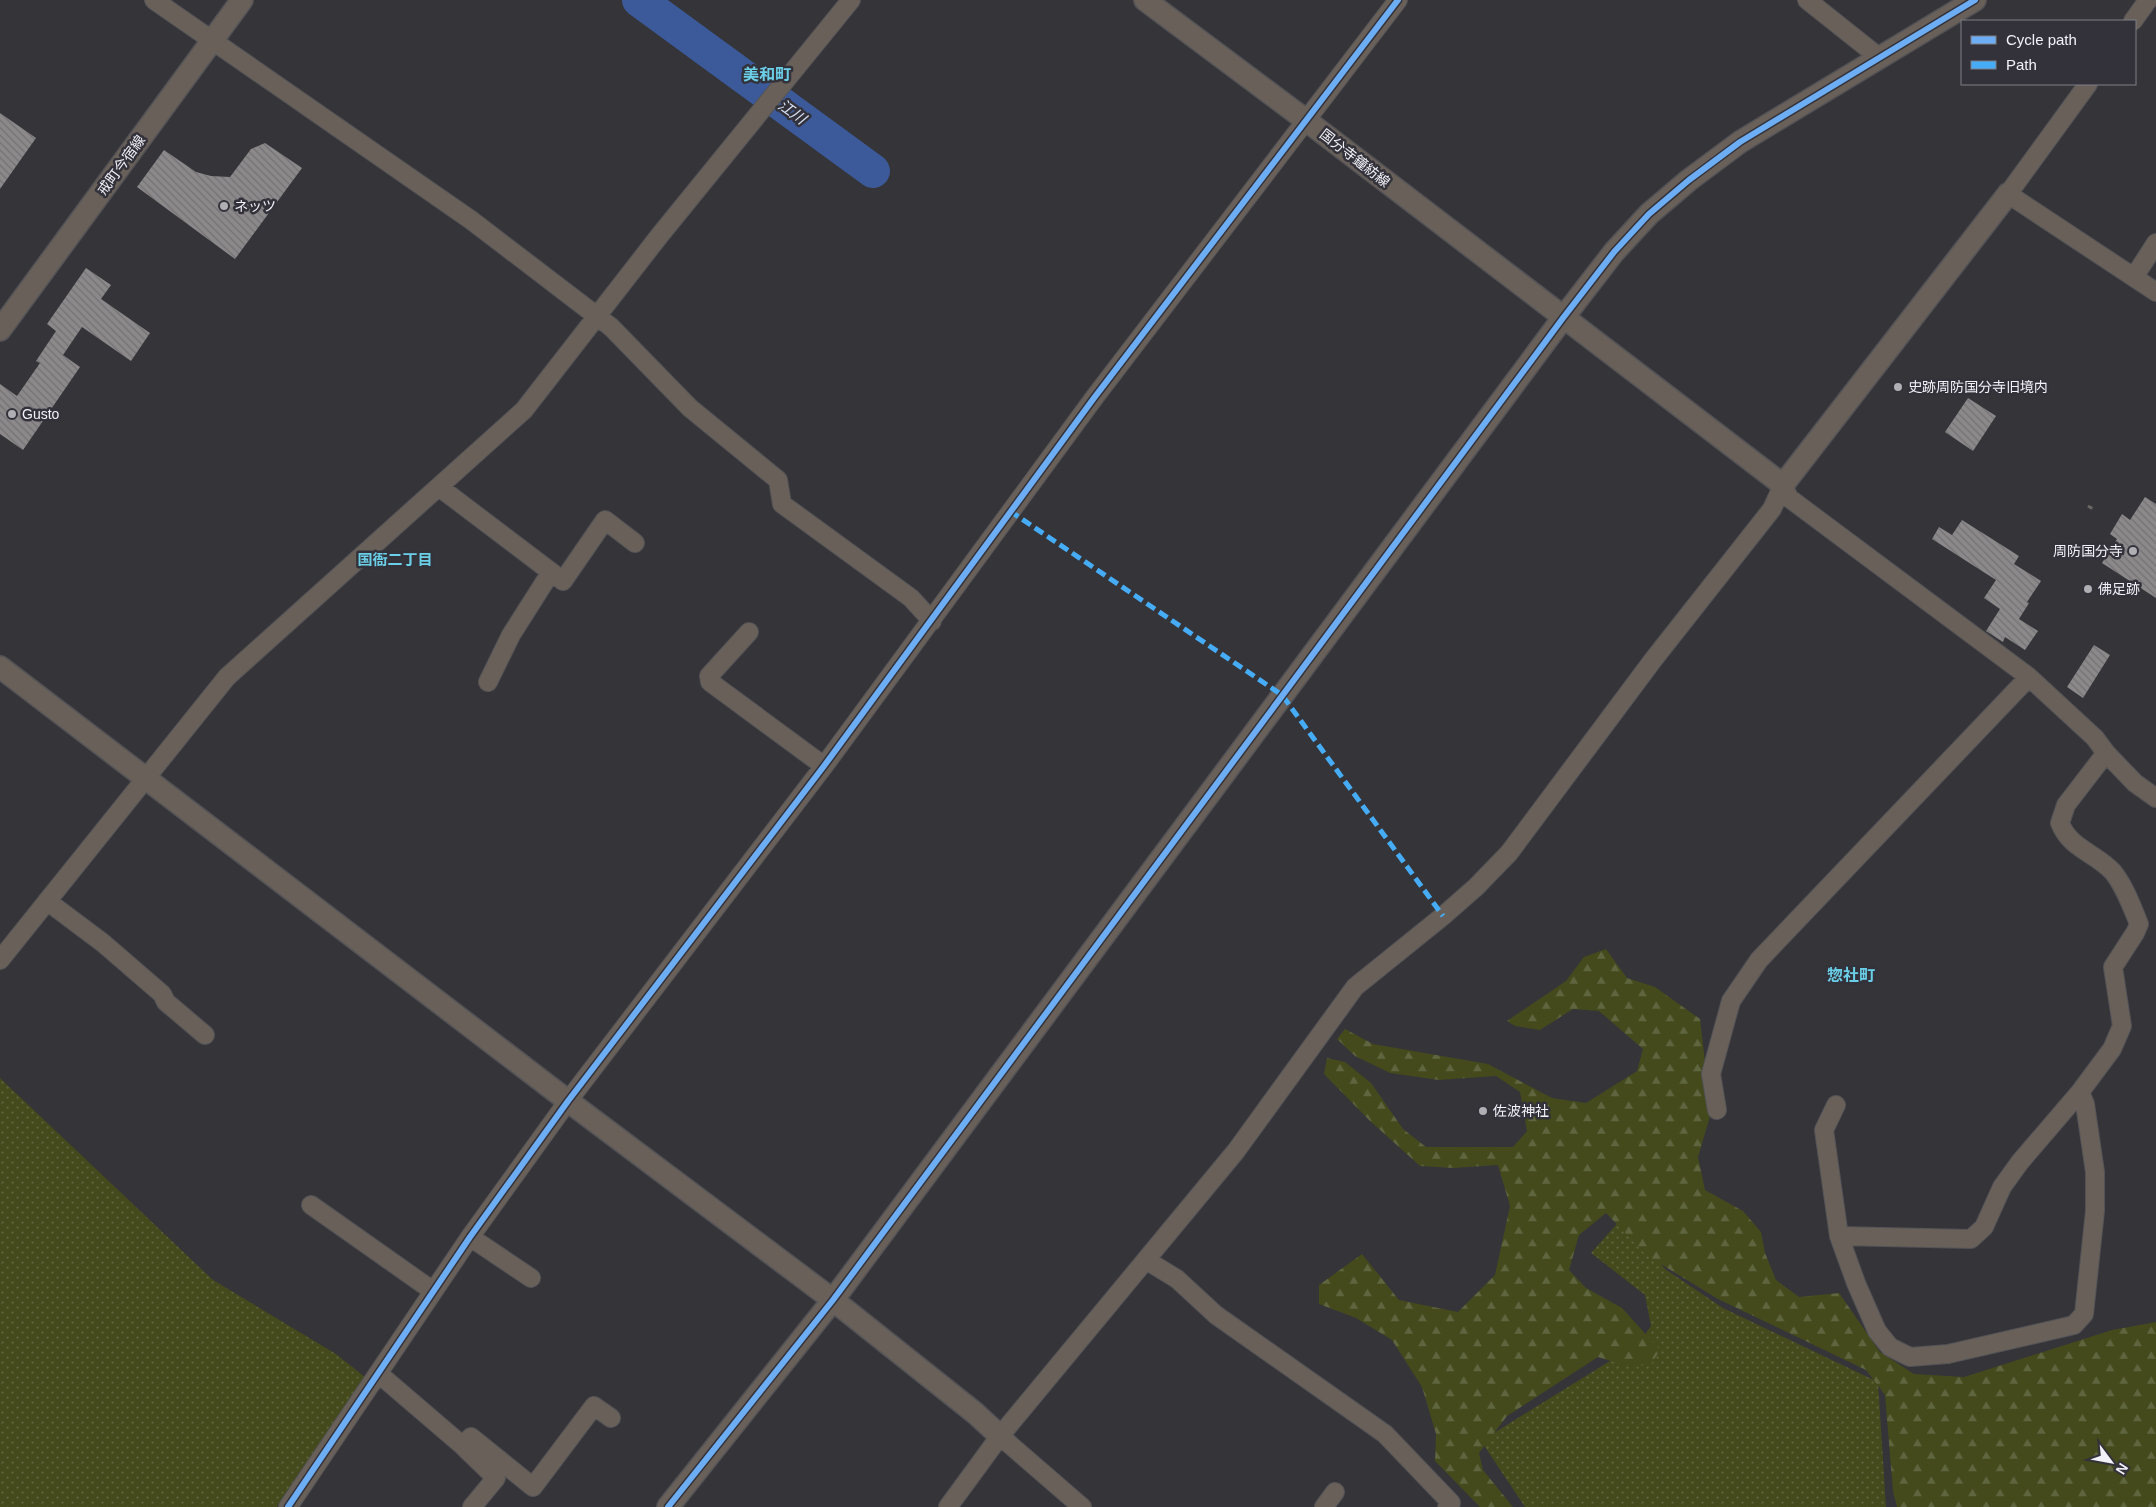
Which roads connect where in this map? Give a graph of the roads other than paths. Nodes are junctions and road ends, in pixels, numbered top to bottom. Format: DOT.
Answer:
graph roads {
  1 [pos="154,0"];
  2 [pos="242,0"];
  3 [pos="851,0"];
  4 [pos="1144,0"];
  5 [pos="1398,0"];
  6 [pos="1807,0"];
  7 [pos="1975,0"];
  8 [pos="2148,0"];
  9 [pos="2134,20"];
  10 [pos="212,41"];
  11 [pos="1880,58"];
  12 [pos="2087,85"];
  13 [pos="1307,121"];
  14 [pos="2008,194"];
  15 [pos="2156,243"];
  16 [pos="2134,277"];
  17 [pos="2156,292"];
  18 [pos="598,317"];
  19 [pos="1563,318"];
  20 [pos="0,330"];
  21 [pos="1783,485"];
  22 [pos="439,487"];
  23 [pos="635,543"];
  24 [pos="551,572"];
  25 [pos="932,621"];
  26 [pos="749,632"];
  27 [pos="0,667"];
  28 [pos="2029,677"];
  29 [pos="488,682"];
  30 [pos="2106,753"];
  31 [pos="824,766"];
  32 [pos="145,778"];
  33 [pos="2156,798"];
  34 [pos="47,901"];
  35 [pos="0,960"];
  36 [pos="205,1034"];
  37 [pos="2080,1092"];
  38 [pos="568,1101"];
  39 [pos="1836,1105"];
  40 [pos="1717,1110"];
  41 [pos="311,1205"];
  42 [pos="470,1236"];
  43 [pos="1839,1236"];
  44 [pos="1146,1260"];
  45 [pos="531,1278"];
  46 [pos="433,1290"];
  47 [pos="833,1300"];
  48 [pos="379,1374"];
  49 [pos="611,1418"];
  50 [pos="1000,1436"];
  51 [pos="463,1446"];
  52 [pos="1335,1492"];
  53 [pos="288,1507"];
  54 [pos="472,1507"];
  55 [pos="668,1507"];
  56 [pos="948,1507"];
  57 [pos="1082,1507"];
  58 [pos="1324,1507"];
  59 [pos="1447,1507"];
  1 -- 10 [label="street"];
  2 -- 10 [label="street, 戒町今宿線"];
  3 -- 18 [label="street"];
  4 -- 13 [label="street, 国分寺鐘紡線"];
  5 -- 13 [label="street"];
  6 -- 11 [label="street"];
  7 -- 11 [label="street"];
  8 -- 9 [label="street"];
  10 -- 18 [label="street"];
  10 -- 20 [label="street, 戒町今宿線"];
  11 -- 19 [label="street"];
  12 -- 14 [label="street"];
  13 -- 19 [label="street, 国分寺鐘紡線"];
  13 -- 25 [label="street"];
  14 -- 16 [label="street"];
  14 -- 21 [label="street"];
  15 -- 16 [label="street"];
  16 -- 17 [label="street"];
  18 -- 22 [label="street"];
  18 -- 25 [label="street"];
  19 -- 21 [label="street, 国分寺鐘紡線"];
  19 -- 47 [label="street"];
  21 -- 28 [label="street"];
  21 -- 44 [label="street"];
  22 -- 24 [label="street"];
  22 -- 32 [label="street"];
  23 -- 24 [label="street"];
  24 -- 29 [label="street"];
  25 -- 31 [label="street"];
  26 -- 31 [label="street"];
  27 -- 32 [label="street"];
  28 -- 30 [label="street"];
  28 -- 40 [label="street"];
  30 -- 33 [label="street"];
  30 -- 37 [label="street"];
  31 -- 38 [label="street"];
  32 -- 34 [label="street"];
  32 -- 38 [label="street"];
  34 -- 35 [label="street"];
  34 -- 36 [label="street"];
  37 -- 43 [label="street"];
  37 -- 43 [label="street"];
  38 -- 42 [label="street"];
  38 -- 47 [label="street"];
  39 -- 43 [label="street"];
  41 -- 46 [label="street"];
  42 -- 45 [label="street"];
  42 -- 46 [label="street"];
  44 -- 50 [label="street"];
  44 -- 59 [label="street"];
  46 -- 48 [label="street"];
  47 -- 50 [label="street"];
  47 -- 55 [label="street"];
  48 -- 51 [label="street"];
  48 -- 53 [label="street"];
  49 -- 51 [label="street"];
  50 -- 56 [label="street"];
  50 -- 57 [label="street"];
  51 -- 54 [label="street"];
  52 -- 58 [label="street"];
}
